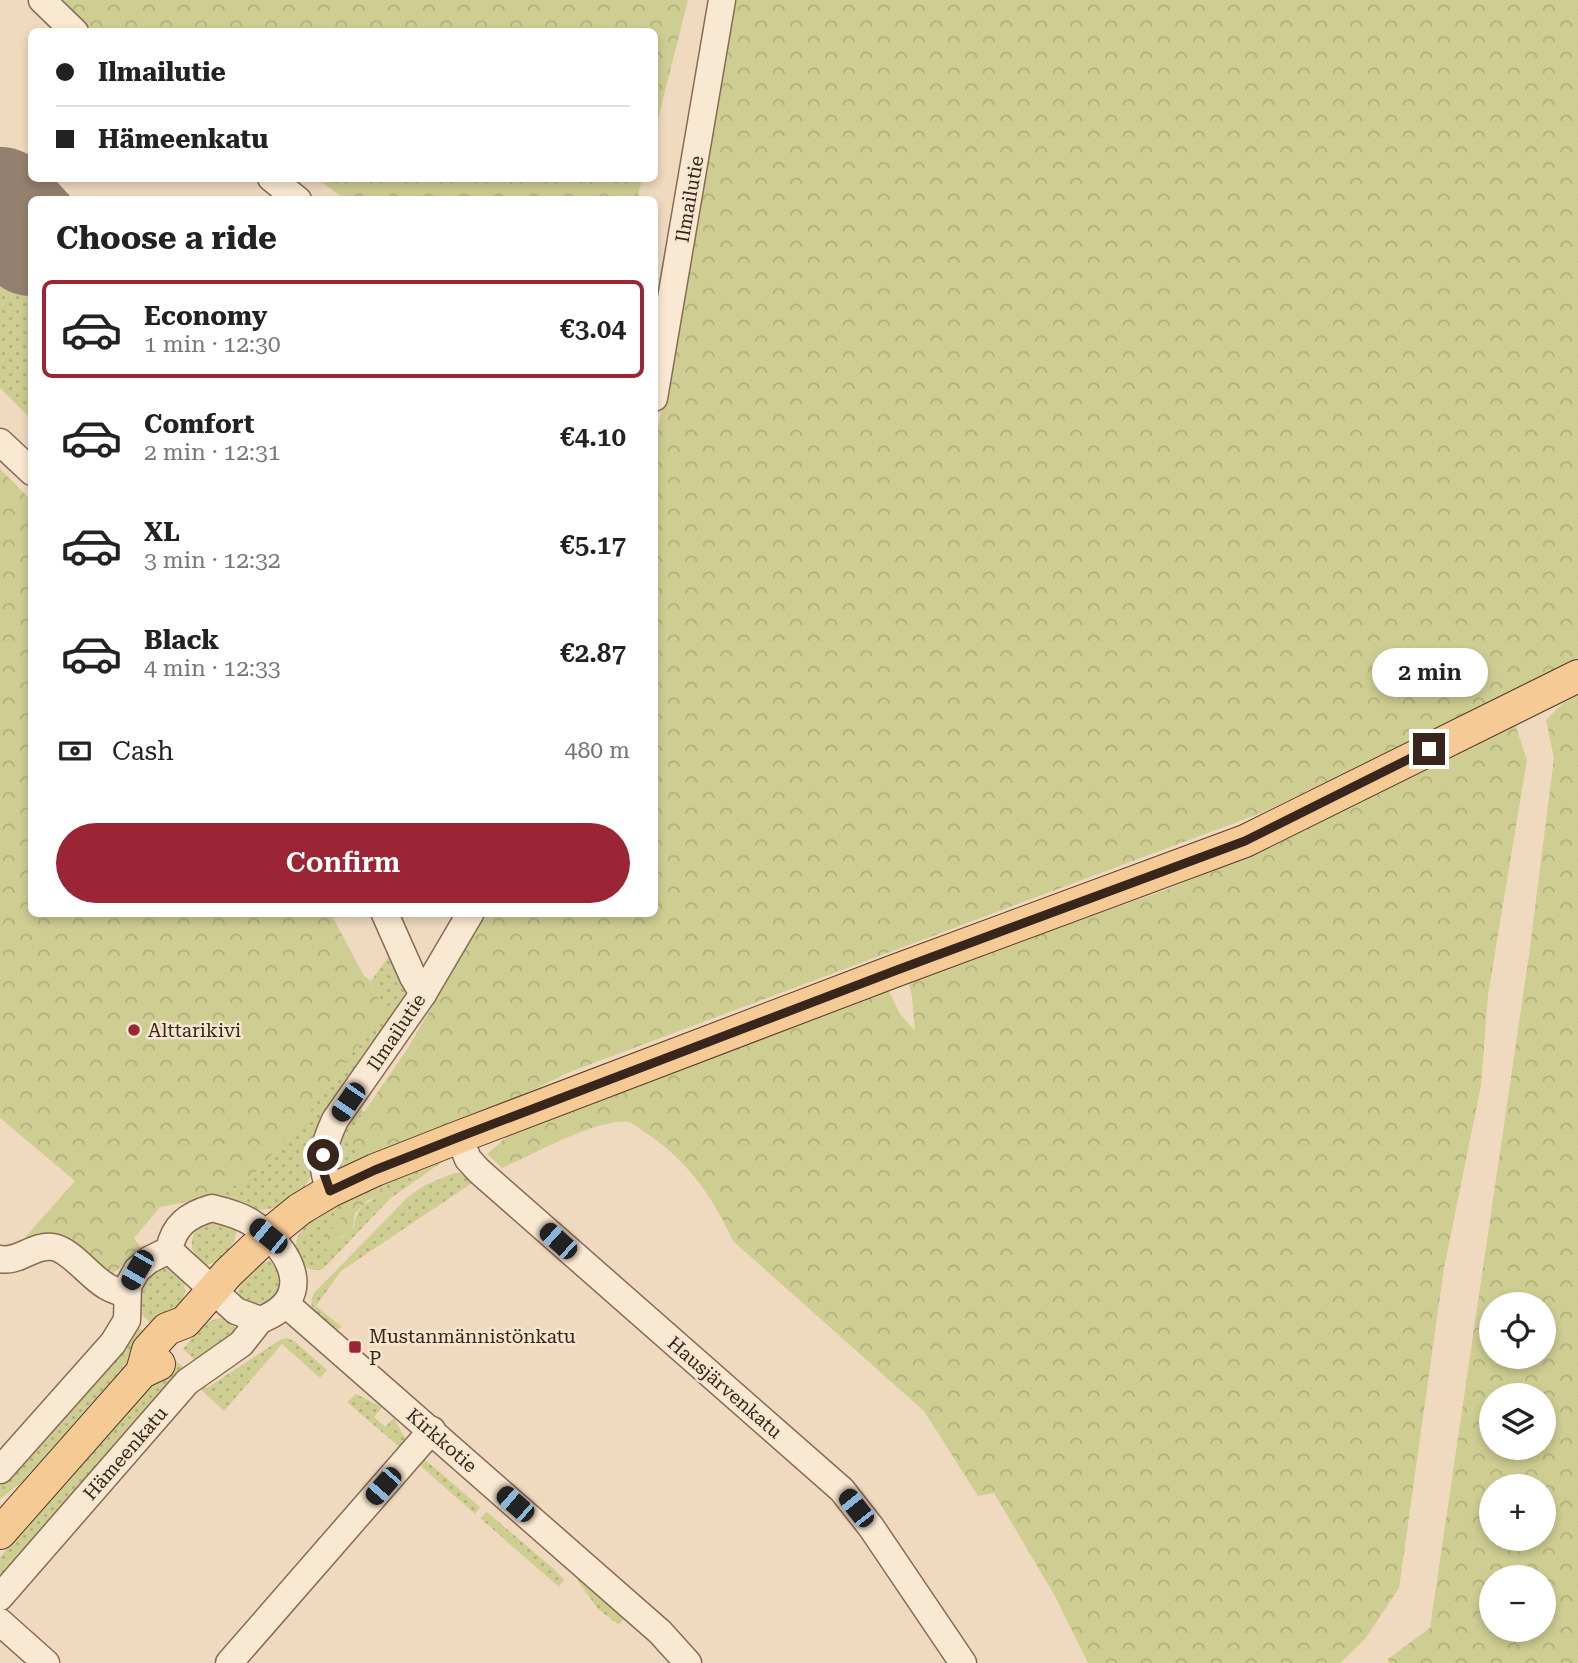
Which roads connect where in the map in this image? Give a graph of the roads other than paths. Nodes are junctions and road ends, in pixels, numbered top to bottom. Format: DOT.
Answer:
graph roads {
  1 [pos="43,0"];
  2 [pos="722,0"];
  3 [pos="71,28"];
  4 [pos="276,182"];
  5 [pos="293,196"];
  6 [pos="658,375"];
  7 [pos="0,442"];
  8 [pos="28,468"];
  9 [pos="1578,676"];
  10 [pos="386,917"];
  11 [pos="468,917"];
  12 [pos="423,993"];
  13 [pos="459,1137"];
  14 [pos="330,1191"];
  15 [pos="268,1236"];
  16 [pos="169,1250"];
  17 [pos="0,1259"];
  18 [pos="212,1290"];
  19 [pos="127,1295"];
  20 [pos="286,1304"];
  21 [pos="260,1320"];
  22 [pos="432,1430"];
  23 [pos="0,1469"];
  24 [pos="0,1533"];
  25 [pos="0,1598"];
  26 [pos="0,1622"];
  27 [pos="46,1663"];
  28 [pos="229,1663"];
  29 [pos="688,1663"];
  30 [pos="963,1663"];
  1 -- 3 [label="street"];
  2 -- 6 [label="street, Ilmailutie"];
  4 -- 5 [label="street"];
  7 -- 8 [label="street"];
  9 -- 13 [label="main road"];
  10 -- 12 [label="street"];
  11 -- 12 [label="street, Ilmailutie"];
  12 -- 14 [label="street, Ilmailutie"];
  13 -- 14 [label="main road"];
  13 -- 30 [label="street, Hausjärvenkatu"];
  14 -- 15 [label="main road"];
  15 -- 16 [label="street"];
  15 -- 18 [label="main road"];
  15 -- 20 [label="street"];
  16 -- 18 [label="street"];
  16 -- 19 [label="street"];
  17 -- 19 [label="street"];
  18 -- 21 [label="street"];
  18 -- 24 [label="main road"];
  19 -- 23 [label="street"];
  20 -- 21 [label="street, Hämeenkatu"];
  20 -- 22 [label="street, Kirkkotie"];
  21 -- 25 [label="street, Hämeenkatu"];
  22 -- 28 [label="street"];
  22 -- 29 [label="street, Kirkkotie"];
  26 -- 27 [label="street"];
}
